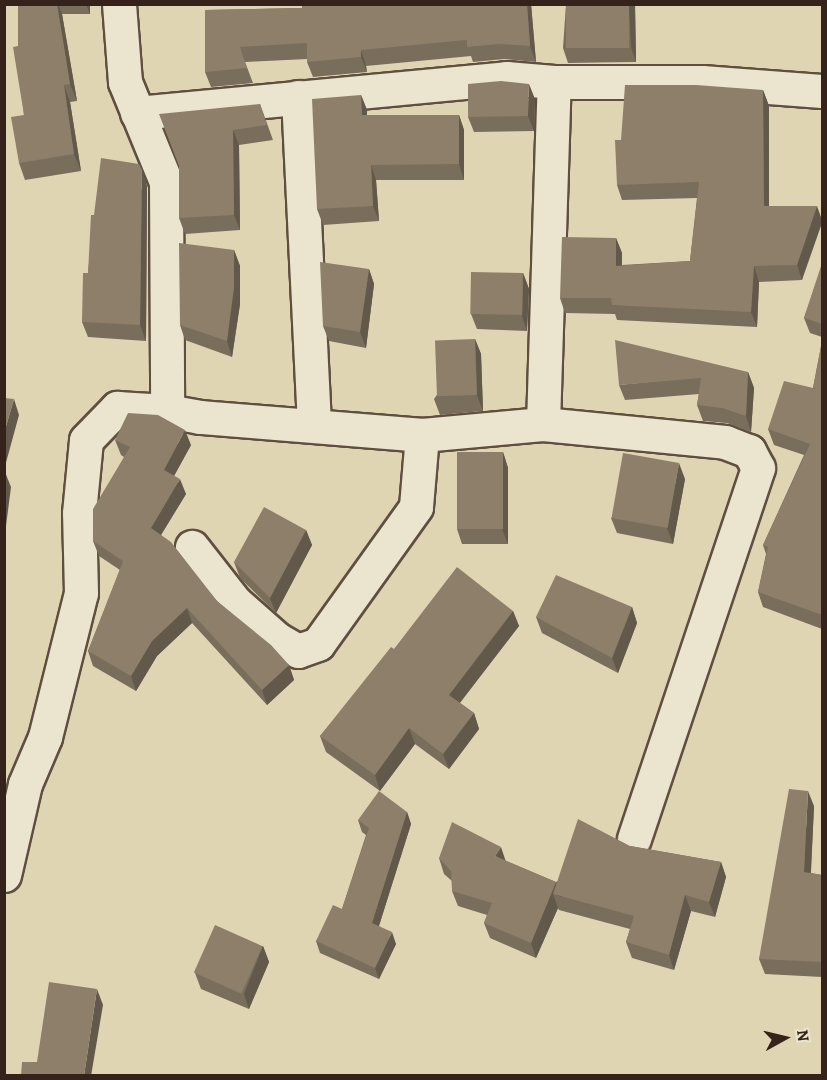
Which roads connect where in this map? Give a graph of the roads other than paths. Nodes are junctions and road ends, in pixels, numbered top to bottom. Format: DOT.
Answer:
graph roads {
  1 [pos="119,4"];
  2 [pos="554,81"];
  3 [pos="822,91"];
  4 [pos="298,97"];
  5 [pos="137,112"];
  6 [pos="167,411"];
  7 [pos="543,424"];
  8 [pos="314,425"];
  9 [pos="422,435"];
  10 [pos="192,546"];
  11 [pos="633,839"];
  12 [pos="4,875"];
  1 -- 5 [label="street"];
  2 -- 3 [label="street"];
  2 -- 4 [label="street"];
  2 -- 7 [label="street"];
  4 -- 5 [label="street"];
  4 -- 8 [label="street"];
  5 -- 6 [label="street"];
  6 -- 8 [label="street"];
  6 -- 12 [label="street"];
  7 -- 9 [label="street"];
  7 -- 11 [label="street"];
  8 -- 9 [label="street"];
  9 -- 10 [label="street"];
}
